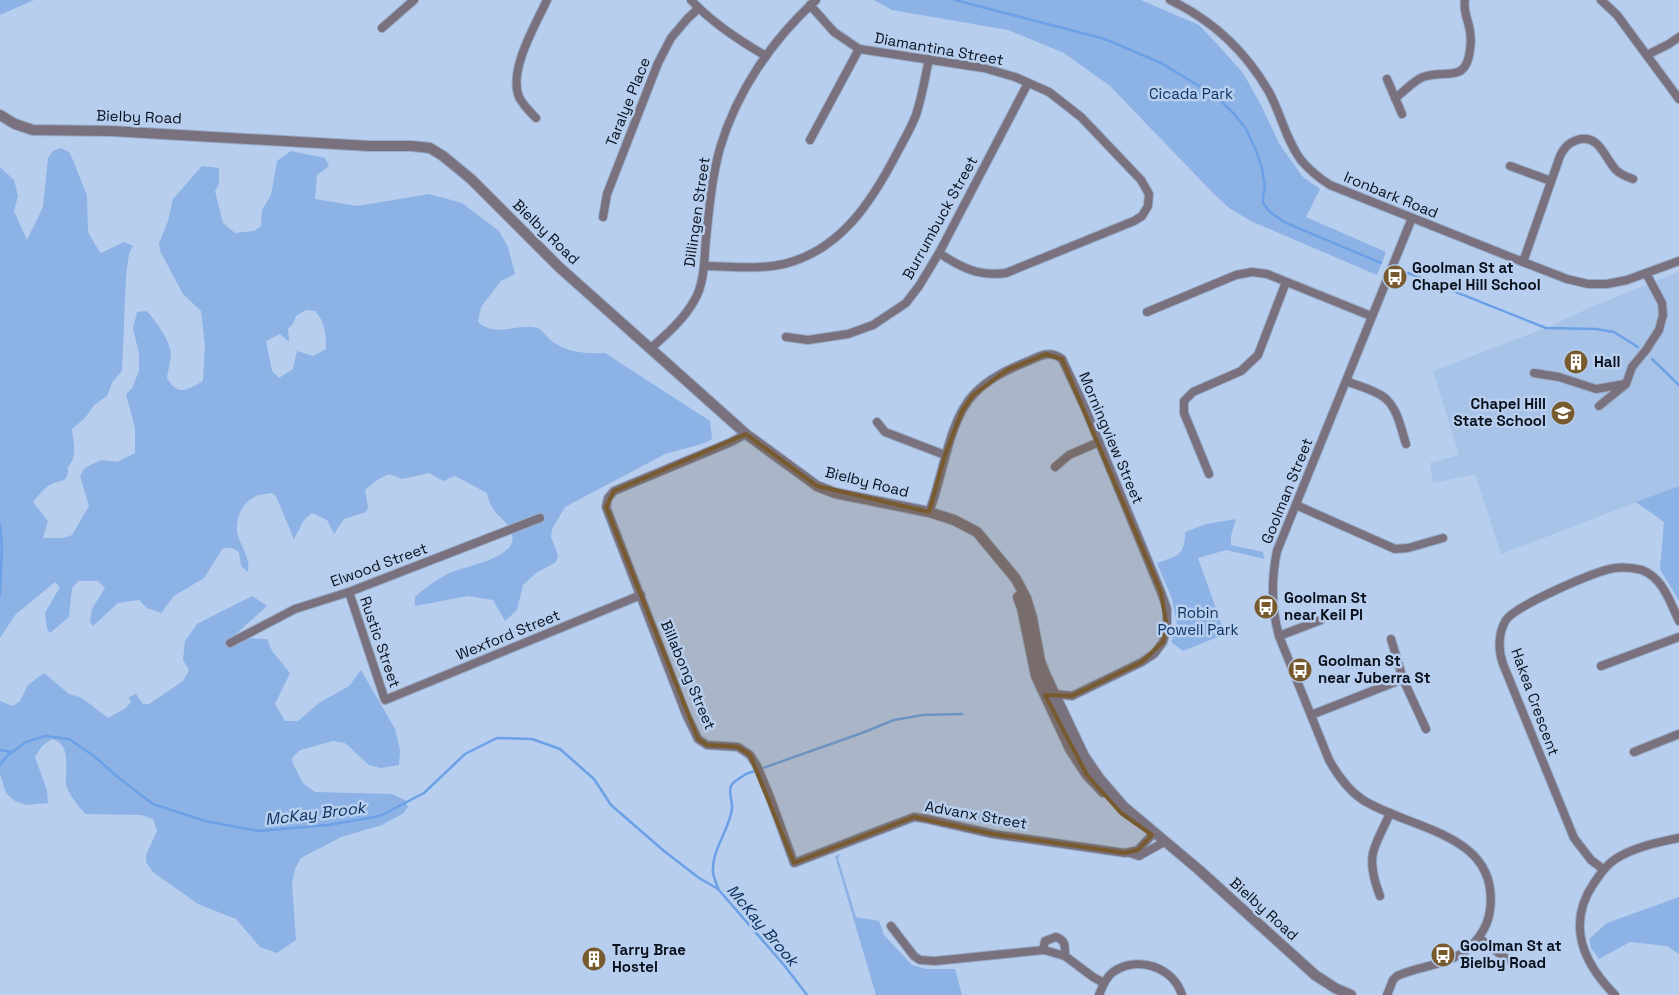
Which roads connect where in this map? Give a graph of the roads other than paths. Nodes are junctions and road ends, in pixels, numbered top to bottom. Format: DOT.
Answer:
graph roads {
  1 [pos="414,0"];
  2 [pos="547,0"];
  3 [pos="692,0"];
  4 [pos="1170,0"];
  5 [pos="1466,0"];
  6 [pos="1602,0"];
  7 [pos="813,3"];
  8 [pos="699,8"];
  9 [pos="382,28"];
  10 [pos="1679,37"];
  11 [pos="859,49"];
  12 [pos="1647,55"];
  13 [pos="766,56"];
  14 [pos="929,59"];
  15 [pos="1387,79"];
  16 [pos="1028,83"];
  17 [pos="1395,98"];
  18 [pos="1679,98"];
  19 [pos="1402,114"];
  20 [pos="0,115"];
  21 [pos="536,118"];
  22 [pos="810,140"];
  23 [pos="1510,166"];
  24 [pos="1633,180"];
  25 [pos="1552,181"];
  26 [pos="603,217"];
  27 [pos="1412,218"];
  28 [pos="938,253"];
  29 [pos="1679,261"];
  30 [pos="1523,262"];
  31 [pos="704,266"];
  32 [pos="1646,273"];
  33 [pos="1286,282"];
  34 [pos="1147,312"];
  35 [pos="1371,316"];
  36 [pos="786,337"];
  37 [pos="650,348"];
  38 [pos="1534,373"];
  39 [pos="1346,381"];
  40 [pos="1626,384"];
  41 [pos="1599,406"];
  42 [pos="877,422"];
  43 [pos="746,434"];
  44 [pos="1099,442"];
  45 [pos="1406,444"];
  46 [pos="945,456"];
  47 [pos="1055,468"];
  48 [pos="1209,474"];
  49 [pos="1296,505"];
  50 [pos="929,512"];
  51 [pos="540,518"];
  52 [pos="1443,538"];
  53 [pos="1000,561"];
  54 [pos="349,592"];
  55 [pos="641,595"];
  56 [pos="1322,620"];
  57 [pos="1679,620"];
  58 [pos="1279,636"];
  59 [pos="1679,637"];
  60 [pos="1391,639"];
  61 [pos="230,643"];
  62 [pos="1601,666"];
  63 [pos="1403,679"];
  64 [pos="1055,694"];
  65 [pos="1072,696"];
  66 [pos="385,700"];
  67 [pos="1062,713"];
  68 [pos="1311,715"];
  69 [pos="1426,729"];
  70 [pos="1679,734"];
  71 [pos="1634,752"];
  72 [pos="1390,813"];
  73 [pos="1679,838"];
  74 [pos="1159,839"];
  75 [pos="1129,853"];
  76 [pos="794,862"];
  77 [pos="1603,869"];
  78 [pos="1380,896"];
  79 [pos="891,926"];
  80 [pos="1479,938"];
  81 [pos="1043,950"];
  82 [pos="1065,956"];
  83 [pos="1508,960"];
  84 [pos="1104,983"];
  85 [pos="1099,995"];
  86 [pos="1182,995"];
  87 [pos="1351,995"];
  88 [pos="1387,995"];
  89 [pos="1615,995"];
  1 -- 9 [label="street"];
  2 -- 21 [label="street"];
  3 -- 8 [label="street"];
  4 -- 27 [label="street, Ironbark Road"];
  5 -- 17 [label="street"];
  6 -- 12 [label="street"];
  7 -- 11 [label="street, Diamantina Street"];
  7 -- 13 [label="street, Dillingen Street"];
  8 -- 13 [label="street"];
  8 -- 26 [label="street, Taralye Place"];
  10 -- 12 [label="street"];
  11 -- 14 [label="street, Diamantina Street"];
  11 -- 22 [label="street"];
  12 -- 18 [label="street"];
  13 -- 31 [label="street, Dillingen Street"];
  14 -- 16 [label="street, Diamantina Street"];
  14 -- 31 [label="street"];
  15 -- 17 [label="street"];
  16 -- 28 [label="street, Burrumbuck Street"];
  16 -- 28 [label="street, Diamantina Street"];
  17 -- 19 [label="street"];
  20 -- 37 [label="street, Bielby Road"];
  23 -- 25 [label="street"];
  24 -- 25 [label="street"];
  25 -- 30 [label="street"];
  27 -- 30 [label="street, Ironbark Road"];
  27 -- 35 [label="street, Goolman Street"];
  28 -- 36 [label="street, Burrumbuck Street"];
  29 -- 32 [label="street, Ironbark Road"];
  30 -- 32 [label="street, Ironbark Road"];
  31 -- 37 [label="street, Dillingen Street"];
  32 -- 40 [label="street"];
  33 -- 34 [label="street"];
  33 -- 35 [label="street"];
  33 -- 48 [label="street"];
  35 -- 39 [label="street, Goolman Street"];
  37 -- 43 [label="street, Bielby Road"];
  38 -- 40 [label="street"];
  39 -- 45 [label="street"];
  39 -- 49 [label="street, Goolman Street"];
  40 -- 41 [label="street"];
  42 -- 46 [label="street"];
  43 -- 50 [label="street, Bielby Road"];
  43 -- 55 [label="street, Billabong Street"];
  44 -- 46 [label="street, Morningview Street"];
  44 -- 47 [label="street"];
  44 -- 65 [label="street, Morningview Street"];
  46 -- 50 [label="street, Morningview Street"];
  49 -- 52 [label="street"];
  49 -- 58 [label="street, Goolman Street"];
  50 -- 53 [label="street, Bielby Road"];
  51 -- 54 [label="street, Elwood Street"];
  53 -- 64 [label="street, Bielby Road"];
  53 -- 74 [label="street, Bielby Road"];
  54 -- 61 [label="street, Elwood Street"];
  54 -- 66 [label="street, Rustic Street"];
  55 -- 66 [label="street, Wexford Street"];
  55 -- 76 [label="street, Billabong Street"];
  56 -- 58 [label="street"];
  57 -- 77 [label="street, Hakea Crescent"];
  58 -- 68 [label="street, Goolman Street"];
  59 -- 62 [label="street"];
  60 -- 63 [label="street"];
  63 -- 68 [label="street"];
  63 -- 69 [label="street"];
  64 -- 65 [label="street"];
  64 -- 67 [label="street, Bielby Road"];
  65 -- 67 [label="street"];
  67 -- 74 [label="street, Bielby Road"];
  68 -- 72 [label="street, Goolman Street"];
  70 -- 71 [label="street"];
  72 -- 78 [label="street"];
  72 -- 80 [label="street, Goolman Street"];
  73 -- 77 [label="street"];
  74 -- 75 [label="street"];
  74 -- 75 [label="street, Advanx Street"];
  74 -- 87 [label="street, Bielby Road"];
  75 -- 76 [label="street, Advanx Street"];
  77 -- 89 [label="street"];
  79 -- 81 [label="street"];
  80 -- 83 [label="street"];
  80 -- 88 [label="street, Goolman Street"];
  81 -- 82 [label="street"];
  81 -- 82 [label="street"];
  82 -- 84 [label="street"];
  84 -- 85 [label="street"];
  84 -- 86 [label="street"];
}
